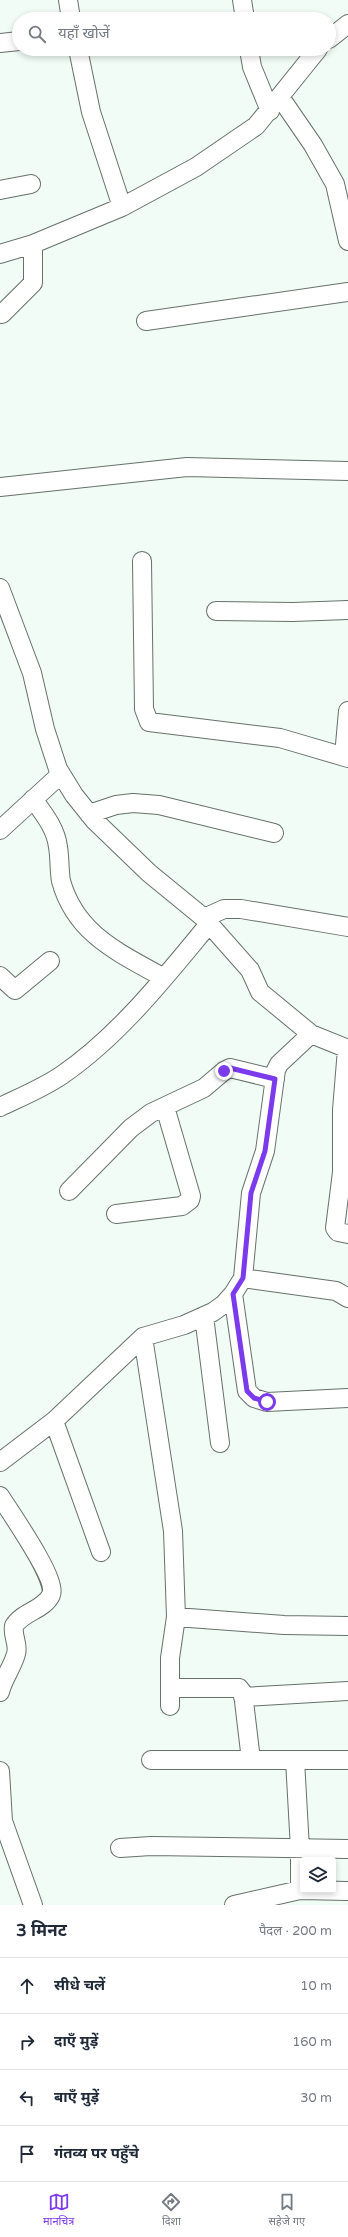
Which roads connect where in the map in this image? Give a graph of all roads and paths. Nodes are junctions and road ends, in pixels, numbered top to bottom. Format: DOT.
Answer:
graph roads {
  1 [pos="68,0"];
  2 [pos="242,0"];
  3 [pos="70,12"];
  4 [pos="244,12"];
  5 [pos="348,24"];
  6 [pos="336,33"];
  7 [pos="12,41"];
  8 [pos="0,43"];
  9 [pos="79,56"];
  10 [pos="250,56"];
  11 [pos="313,56"];
  12 [pos="275,104"];
  13 [pos="31,184"];
  14 [pos="0,190"];
  15 [pos="122,207"];
  16 [pos="348,241"];
  17 [pos="33,244"];
  18 [pos="0,254"];
  19 [pos="348,292"];
  20 [pos="2,314"];
  21 [pos="146,321"];
  22 [pos="348,470"];
  23 [pos="0,487"];
  24 [pos="142,561"];
  25 [pos="0,588"];
  26 [pos="216,610"];
  27 [pos="348,610"];
  28 [pos="348,711"];
  29 [pos="346,757"];
  30 [pos="61,774"];
  31 [pos="33,799"];
  32 [pos="89,814"];
  33 [pos="0,830"];
  34 [pos="274,833"];
  35 [pos="206,921"];
  36 [pos="348,927"];
  37 [pos="50,960"];
  38 [pos="0,976"];
  39 [pos="164,978"];
  40 [pos="311,1034"];
  41 [pos="348,1049"];
  42 [pos="275,1079"];
  43 [pos="0,1107"];
  44 [pos="165,1107"];
  45 [pos="69,1191"];
  46 [pos="116,1214"];
  47 [pos="348,1234"];
  48 [pos="243,1278"];
  49 [pos="233,1294"];
  50 [pos="348,1298"];
  51 [pos="204,1316"];
  52 [pos="143,1337"];
  53 [pos="348,1398"];
  54 [pos="54,1421"];
  55 [pos="220,1443"];
  56 [pos="0,1462"];
  57 [pos="0,1496"];
  58 [pos="101,1552"];
  59 [pos="176,1617"];
  60 [pos="348,1626"];
  61 [pos="170,1688"];
  62 [pos="348,1691"];
  63 [pos="0,1692"];
  64 [pos="243,1697"];
  65 [pos="170,1706"];
  66 [pos="151,1760"];
  67 [pos="251,1760"];
  68 [pos="295,1760"];
  69 [pos="348,1760"];
  70 [pos="0,1771"];
  71 [pos="1,1822"];
  72 [pos="120,1848"];
  73 [pos="300,1849"];
  74 [pos="348,1849"];
  75 [pos="300,1857"];
  76 [pos="300,1890"];
  77 [pos="336,1891"];
  78 [pos="348,1891"];
  79 [pos="34,1905"];
  80 [pos="234,1905"];
  1 -- 3 [label="street"];
  2 -- 4 [label="street"];
  5 -- 6 [label="street"];
  7 -- 8 [label="street"];
  9 -- 15 [label="street"];
  10 -- 12 [label="street"];
  11 -- 12 [label="street"];
  12 -- 15 [label="street"];
  12 -- 16 [label="street"];
  13 -- 14 [label="street"];
  15 -- 17 [label="street"];
  17 -- 18 [label="street"];
  17 -- 20 [label="street"];
  19 -- 21 [label="street"];
  22 -- 23 [label="street"];
  24 -- 29 [label="street"];
  25 -- 30 [label="street"];
  26 -- 27 [label="street"];
  28 -- 29 [label="street"];
  30 -- 31 [label="street"];
  30 -- 32 [label="street"];
  31 -- 33 [label="street"];
  31 -- 39 [label="street"];
  32 -- 34 [label="street"];
  32 -- 35 [label="street"];
  35 -- 36 [label="street"];
  35 -- 39 [label="street"];
  35 -- 40 [label="street"];
  37 -- 38 [label="street"];
  39 -- 43 [label="street"];
  40 -- 41 [label="street"];
  40 -- 42 [label="street"];
  41 -- 47 [label="street"];
  42 -- 44 [label="street"];
  42 -- 48 [label="street"];
  44 -- 45 [label="street"];
  44 -- 46 [label="street"];
  48 -- 49 [label="street"];
  48 -- 50 [label="street"];
  49 -- 51 [label="street"];
  49 -- 53 [label="street"];
  51 -- 52 [label="street"];
  51 -- 55 [label="street"];
  52 -- 54 [label="street"];
  52 -- 59 [label="street"];
  54 -- 56 [label="street"];
  54 -- 58 [label="street"];
  57 -- 63 [label="street"];
  59 -- 60 [label="street"];
  59 -- 61 [label="street"];
  61 -- 64 [label="street"];
  61 -- 65 [label="street"];
  62 -- 64 [label="street"];
  64 -- 67 [label="street"];
  66 -- 67 [label="street"];
  67 -- 68 [label="street"];
  68 -- 69 [label="street"];
  68 -- 73 [label="street"];
  70 -- 71 [label="street"];
  71 -- 79 [label="street"];
  72 -- 73 [label="street"];
  73 -- 74 [label="street"];
  73 -- 75 [label="street"];
  76 -- 80 [label="street"];
  77 -- 78 [label="street"];
}
